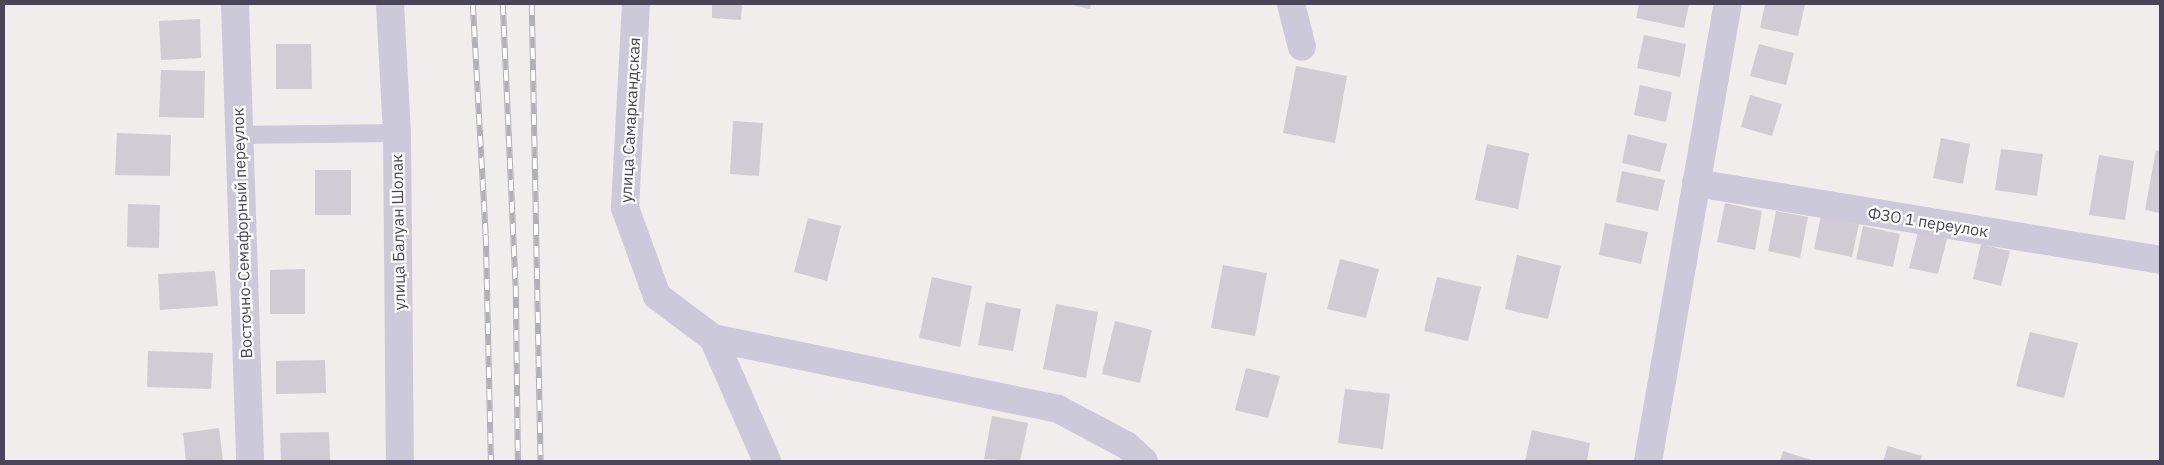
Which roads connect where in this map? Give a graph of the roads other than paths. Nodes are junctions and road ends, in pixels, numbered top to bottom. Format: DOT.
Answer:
graph roads {
  1 [pos="235,4"];
  2 [pos="390,4"];
  3 [pos="636,4"];
  4 [pos="1292,4"];
  5 [pos="1728,4"];
  6 [pos="1302,47"];
  7 [pos="397,133"];
  8 [pos="238,135"];
  9 [pos="1696,184"];
  10 [pos="2160,260"];
  11 [pos="713,338"];
  12 [pos="250,461"];
  13 [pos="400,461"];
  14 [pos="767,461"];
  15 [pos="1144,461"];
  16 [pos="1648,461"];
  1 -- 8 [label="street, Восточно-Семафорный переулок"];
  2 -- 7 [label="street, улица Балуан Шолак"];
  3 -- 11 [label="street, улица Самаркандская"];
  4 -- 6 [label="street"];
  5 -- 9 [label="street"];
  7 -- 8 [label="lane"];
  7 -- 13 [label="street, улица Балуан Шолак"];
  8 -- 12 [label="street, Восточно-Семафорный переулок"];
  9 -- 10 [label="street, ФЗО 1 переулок"];
  9 -- 16 [label="street"];
  11 -- 14 [label="street, улица Самаркандская"];
  11 -- 15 [label="street"];
}
